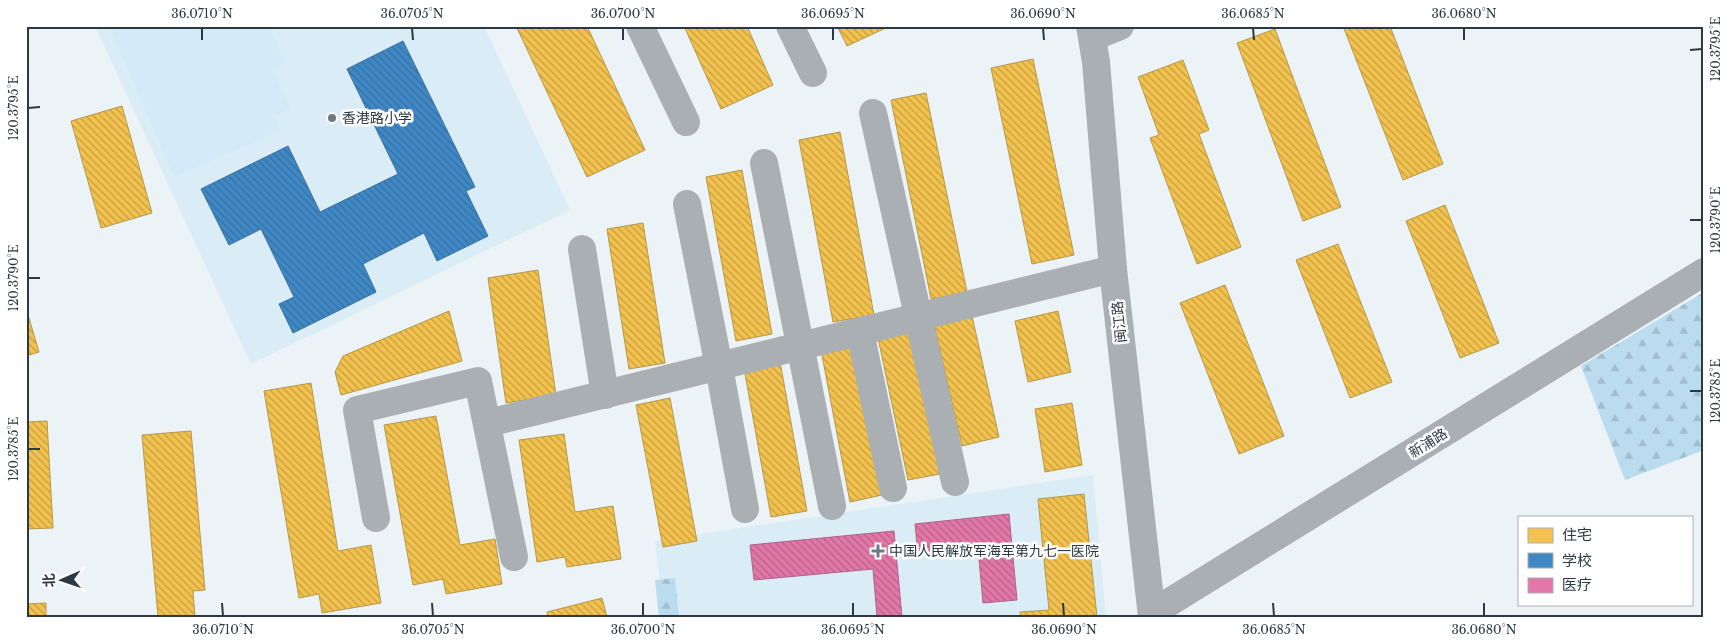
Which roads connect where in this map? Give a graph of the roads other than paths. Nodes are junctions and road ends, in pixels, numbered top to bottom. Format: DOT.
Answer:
graph roads {
  1 [pos="640,26"];
  2 [pos="790,26"];
  3 [pos="1120,26"];
  4 [pos="1092,31"];
  5 [pos="813,73"];
  6 [pos="873,113"];
  7 [pos="686,122"];
  8 [pos="764,162"];
  9 [pos="687,204"];
  10 [pos="582,249"];
  11 [pos="1113,269"];
  12 [pos="1704,272"];
  13 [pos="918,318"];
  14 [pos="860,332"];
  15 [pos="801,347"];
  16 [pos="719,366"];
  17 [pos="605,395"];
  18 [pos="488,424"];
  19 [pos="955,482"];
  20 [pos="893,488"];
  21 [pos="832,506"];
  22 [pos="744,509"];
  23 [pos="376,518"];
  24 [pos="514,557"];
  25 [pos="1152,615"];
  1 -- 7 [label="street"];
  2 -- 5 [label="street"];
  3 -- 4 [label="street"];
  4 -- 11 [label="street, 闽江路"];
  6 -- 13 [label="street"];
  8 -- 15 [label="street"];
  9 -- 16 [label="street"];
  10 -- 17 [label="street"];
  11 -- 13 [label="street"];
  11 -- 25 [label="street, 闽江路"];
  12 -- 25 [label="street, 新浦路"];
  13 -- 14 [label="street"];
  13 -- 19 [label="street"];
  14 -- 15 [label="street"];
  14 -- 20 [label="street"];
  15 -- 16 [label="street"];
  15 -- 21 [label="street"];
  16 -- 17 [label="street"];
  16 -- 22 [label="street"];
  17 -- 18 [label="street"];
  18 -- 23 [label="street"];
  18 -- 24 [label="street"];
}
